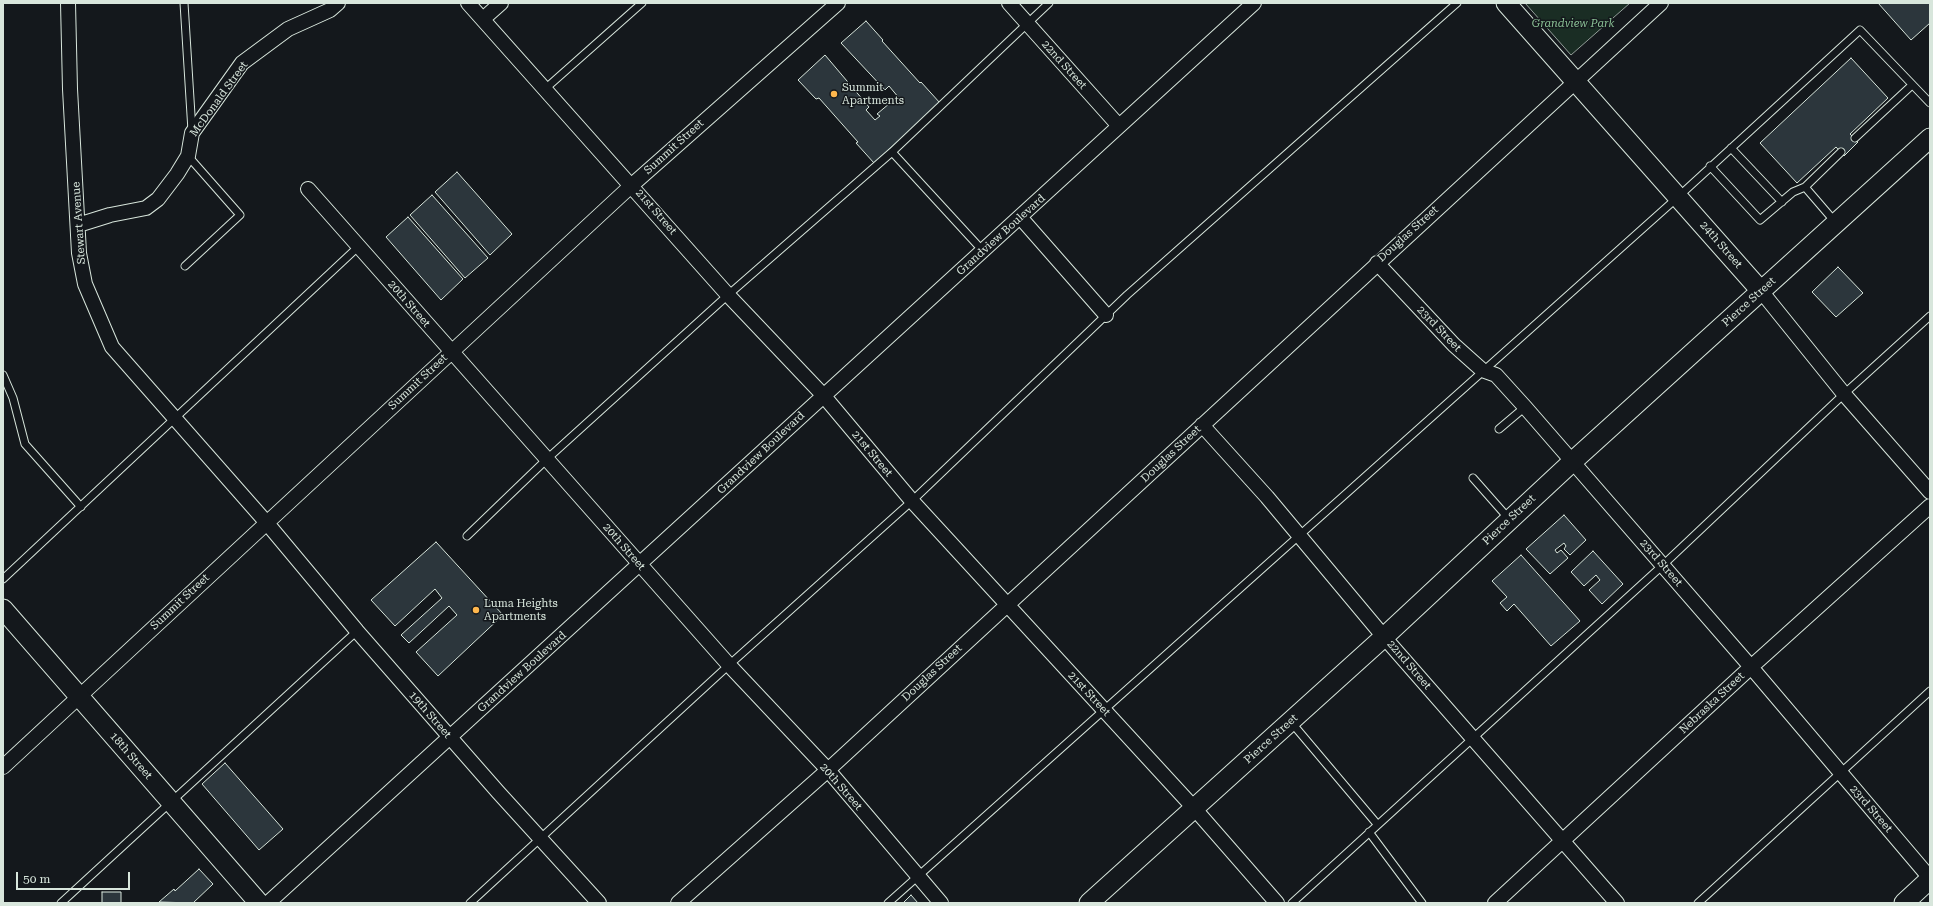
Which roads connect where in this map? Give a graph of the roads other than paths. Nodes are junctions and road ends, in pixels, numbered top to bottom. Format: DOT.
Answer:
graph roads {
  1 [pos="68,3"];
  2 [pos="184,3"];
  3 [pos="338,3"];
  4 [pos="468,3"];
  5 [pos="501,3"];
  6 [pos="642,3"];
  7 [pos="838,3"];
  8 [pos="1009,3"];
  9 [pos="1049,3"];
  10 [pos="1254,3"];
  11 [pos="1457,3"];
  12 [pos="1506,3"];
  13 [pos="1661,3"];
  14 [pos="483,19"];
  15 [pos="1027,23"];
  16 [pos="1577,81"];
  17 [pos="1912,85"];
  18 [pos="545,89"];
  19 [pos="1930,104"];
  20 [pos="1120,126"];
  21 [pos="192,133"];
  22 [pos="1855,138"];
  23 [pos="1930,138"];
  24 [pos="1730,148"];
  25 [pos="892,152"];
  26 [pos="1840,152"];
  27 [pos="188,156"];
  28 [pos="1710,166"];
  29 [pos="632,185"];
  30 [pos="1805,187"];
  31 [pos="308,188"];
  32 [pos="1678,197"];
  33 [pos="1782,202"];
  34 [pos="1020,217"];
  35 [pos="1836,223"];
  36 [pos="78,225"];
  37 [pos="358,246"];
  38 [pos="983,251"];
  39 [pos="1377,263"];
  40 [pos="185,266"];
  41 [pos="1762,291"];
  42 [pos="728,295"];
  43 [pos="1106,315"];
  44 [pos="1930,316"];
  45 [pos="452,352"];
  46 [pos="1482,370"];
  47 [pos="3,375"];
  48 [pos="1844,394"];
  49 [pos="823,395"];
  50 [pos="1525,406"];
  51 [pos="176,420"];
  52 [pos="1202,425"];
  53 [pos="1499,429"];
  54 [pos="547,460"];
  55 [pos="1572,462"];
  56 [pos="1473,478"];
  57 [pos="1930,492"];
  58 [pos="912,502"];
  59 [pos="1930,506"];
  60 [pos="81,507"];
  61 [pos="1510,520"];
  62 [pos="266,522"];
  63 [pos="467,536"];
  64 [pos="1300,536"];
  65 [pos="639,565"];
  66 [pos="1662,565"];
  67 [pos="3,579"];
  68 [pos="1006,605"];
  69 [pos="3,610"];
  70 [pos="357,631"];
  71 [pos="1384,637"];
  72 [pos="729,665"];
  73 [pos="1751,667"];
  74 [pos="1930,691"];
  75 [pos="79,697"];
  76 [pos="1103,710"];
  77 [pos="1290,722"];
  78 [pos="450,737"];
  79 [pos="1472,738"];
  80 [pos="3,767"];
  81 [pos="828,770"];
  82 [pos="1840,774"];
  83 [pos="171,803"];
  84 [pos="1194,808"];
  85 [pos="1377,824"];
  86 [pos="1368,832"];
  87 [pos="540,838"];
  88 [pos="1562,841"];
  89 [pos="917,876"];
  90 [pos="1930,879"];
  91 [pos="61,903"];
  92 [pos="259,903"];
  93 [pos="268,903"];
  94 [pos="470,903"];
  95 [pos="599,903"];
  96 [pos="678,903"];
  97 [pos="888,903"];
  98 [pos="941,903"];
  99 [pos="1089,903"];
  100 [pos="1277,903"];
  101 [pos="1292,903"];
  102 [pos="1422,903"];
  103 [pos="1495,903"];
  104 [pos="1617,903"];
  105 [pos="1698,903"];
  106 [pos="1904,903"];
  1 -- 36 [label="street, Stewart Avenue"];
  2 -- 21 [label="lane"];
  3 -- 21 [label="street, McDonald Street"];
  4 -- 14 [label="street, 21st Street"];
  5 -- 14 [label="street"];
  6 -- 18 [label="lane"];
  7 -- 29 [label="street, Summit Street"];
  8 -- 15 [label="street, 22nd Street"];
  9 -- 15 [label="lane"];
  10 -- 20 [label="street, Grandview Boulevard"];
  11 -- 43 [label="lane"];
  12 -- 16 [label="main road, 24th Street"];
  13 -- 16 [label="street, Douglas Street"];
  14 -- 18 [label="street, 21st Street"];
  15 -- 20 [label="street, 22nd Street"];
  15 -- 25 [label="lane"];
  16 -- 32 [label="main road, 24th Street"];
  16 -- 39 [label="street, Douglas Street"];
  17 -- 19 [label="lane"];
  17 -- 22 [label="lane"];
  17 -- 24 [label="lane"];
  18 -- 29 [label="street, 21st Street"];
  20 -- 34 [label="street, Grandview Boulevard"];
  21 -- 27 [label="street, McDonald Street"];
  23 -- 35 [label="main road, Pierce Street"];
  24 -- 28 [label="lane"];
  24 -- 33 [label="lane"];
  25 -- 38 [label="lane"];
  25 -- 42 [label="lane"];
  26 -- 30 [label="lane"];
  27 -- 36 [label="street, McDonald Street"];
  27 -- 40 [label="lane"];
  28 -- 32 [label="lane"];
  28 -- 33 [label="lane"];
  29 -- 42 [label="street, 21st Street"];
  29 -- 45 [label="street, Summit Street"];
  30 -- 33 [label="lane"];
  30 -- 35 [label="lane"];
  31 -- 37 [label="street, 20th Street"];
  32 -- 41 [label="main road, 24th Street"];
  32 -- 46 [label="lane"];
  34 -- 38 [label="street, Grandview Boulevard"];
  34 -- 43 [label="street"];
  35 -- 41 [label="main road, Pierce Street"];
  36 -- 51 [label="street, Stewart Avenue"];
  37 -- 45 [label="street, 20th Street"];
  37 -- 51 [label="lane"];
  38 -- 49 [label="street, Grandview Boulevard"];
  39 -- 46 [label="street, 23rd Street"];
  39 -- 52 [label="street, Douglas Street"];
  41 -- 48 [label="street, 24th Street"];
  41 -- 55 [label="main road, Pierce Street"];
  42 -- 49 [label="street, 21st Street"];
  42 -- 54 [label="lane"];
  43 -- 58 [label="lane"];
  44 -- 48 [label="lane"];
  45 -- 54 [label="street, 20th Street"];
  45 -- 62 [label="street, Summit Street"];
  46 -- 50 [label="street, 23rd Street"];
  46 -- 64 [label="lane"];
  47 -- 60 [label="lane"];
  48 -- 57 [label="street, 24th Street"];
  48 -- 66 [label="lane"];
  49 -- 58 [label="street, 21st Street"];
  49 -- 65 [label="street, Grandview Boulevard"];
  50 -- 53 [label="lane"];
  50 -- 55 [label="street, 23rd Street"];
  51 -- 60 [label="lane"];
  51 -- 62 [label="street, Stewart Avenue"];
  52 -- 64 [label="street, 22nd Street"];
  52 -- 68 [label="street, Douglas Street"];
  54 -- 63 [label="lane"];
  54 -- 65 [label="street, 20th Street"];
  55 -- 61 [label="main road, Pierce Street"];
  55 -- 66 [label="street, 23rd Street"];
  56 -- 61 [label="lane"];
  58 -- 68 [label="street, 21st Street"];
  58 -- 72 [label="lane"];
  59 -- 73 [label="street, Nebraska Street"];
  60 -- 67 [label="lane"];
  61 -- 71 [label="main road, Pierce Street"];
  62 -- 70 [label="street, 19th Street"];
  62 -- 75 [label="street, Summit Street"];
  64 -- 71 [label="street, 22nd Street"];
  64 -- 76 [label="lane"];
  65 -- 72 [label="street, 20th Street"];
  65 -- 78 [label="street, Grandview Boulevard"];
  66 -- 73 [label="street, 23rd Street"];
  66 -- 79 [label="lane"];
  68 -- 76 [label="street, 21st Street"];
  68 -- 81 [label="street, Douglas Street"];
  69 -- 75 [label="main road, 18th Street"];
  70 -- 78 [label="street, 19th Street"];
  70 -- 83 [label="lane"];
  71 -- 77 [label="main road, Pierce Street"];
  71 -- 79 [label="street, 22nd Street"];
  72 -- 81 [label="street, 20th Street"];
  72 -- 87 [label="lane"];
  73 -- 82 [label="street, 23rd Street"];
  73 -- 88 [label="street, Nebraska Street"];
  74 -- 82 [label="lane"];
  75 -- 80 [label="street, Summit Street"];
  75 -- 83 [label="main road, 18th Street"];
  76 -- 84 [label="street, 21st Street"];
  76 -- 89 [label="lane"];
  77 -- 84 [label="main road, Pierce Street"];
  77 -- 85 [label="lane"];
  78 -- 87 [label="street, 19th Street"];
  78 -- 93 [label="street, Grandview Boulevard"];
  79 -- 85 [label="lane"];
  79 -- 88 [label="street, 22nd Street"];
  81 -- 89 [label="street, 20th Street"];
  81 -- 96 [label="street, Douglas Street"];
  82 -- 90 [label="street, 23rd Street"];
  82 -- 105 [label="lane"];
  83 -- 91 [label="lane"];
  83 -- 92 [label="main road, 18th Street"];
  84 -- 99 [label="main road, Pierce Street"];
  84 -- 100 [label="street, 21st Street"];
  85 -- 86 [label="lane"];
  86 -- 101 [label="lane"];
  86 -- 102 [label="lane"];
  87 -- 94 [label="lane"];
  87 -- 95 [label="street, 19th Street"];
  88 -- 103 [label="street, Nebraska Street"];
  88 -- 104 [label="street, 22nd Street"];
  89 -- 97 [label="lane"];
  89 -- 98 [label="street, 20th Street"];
  90 -- 106 [label="main road"];
}
